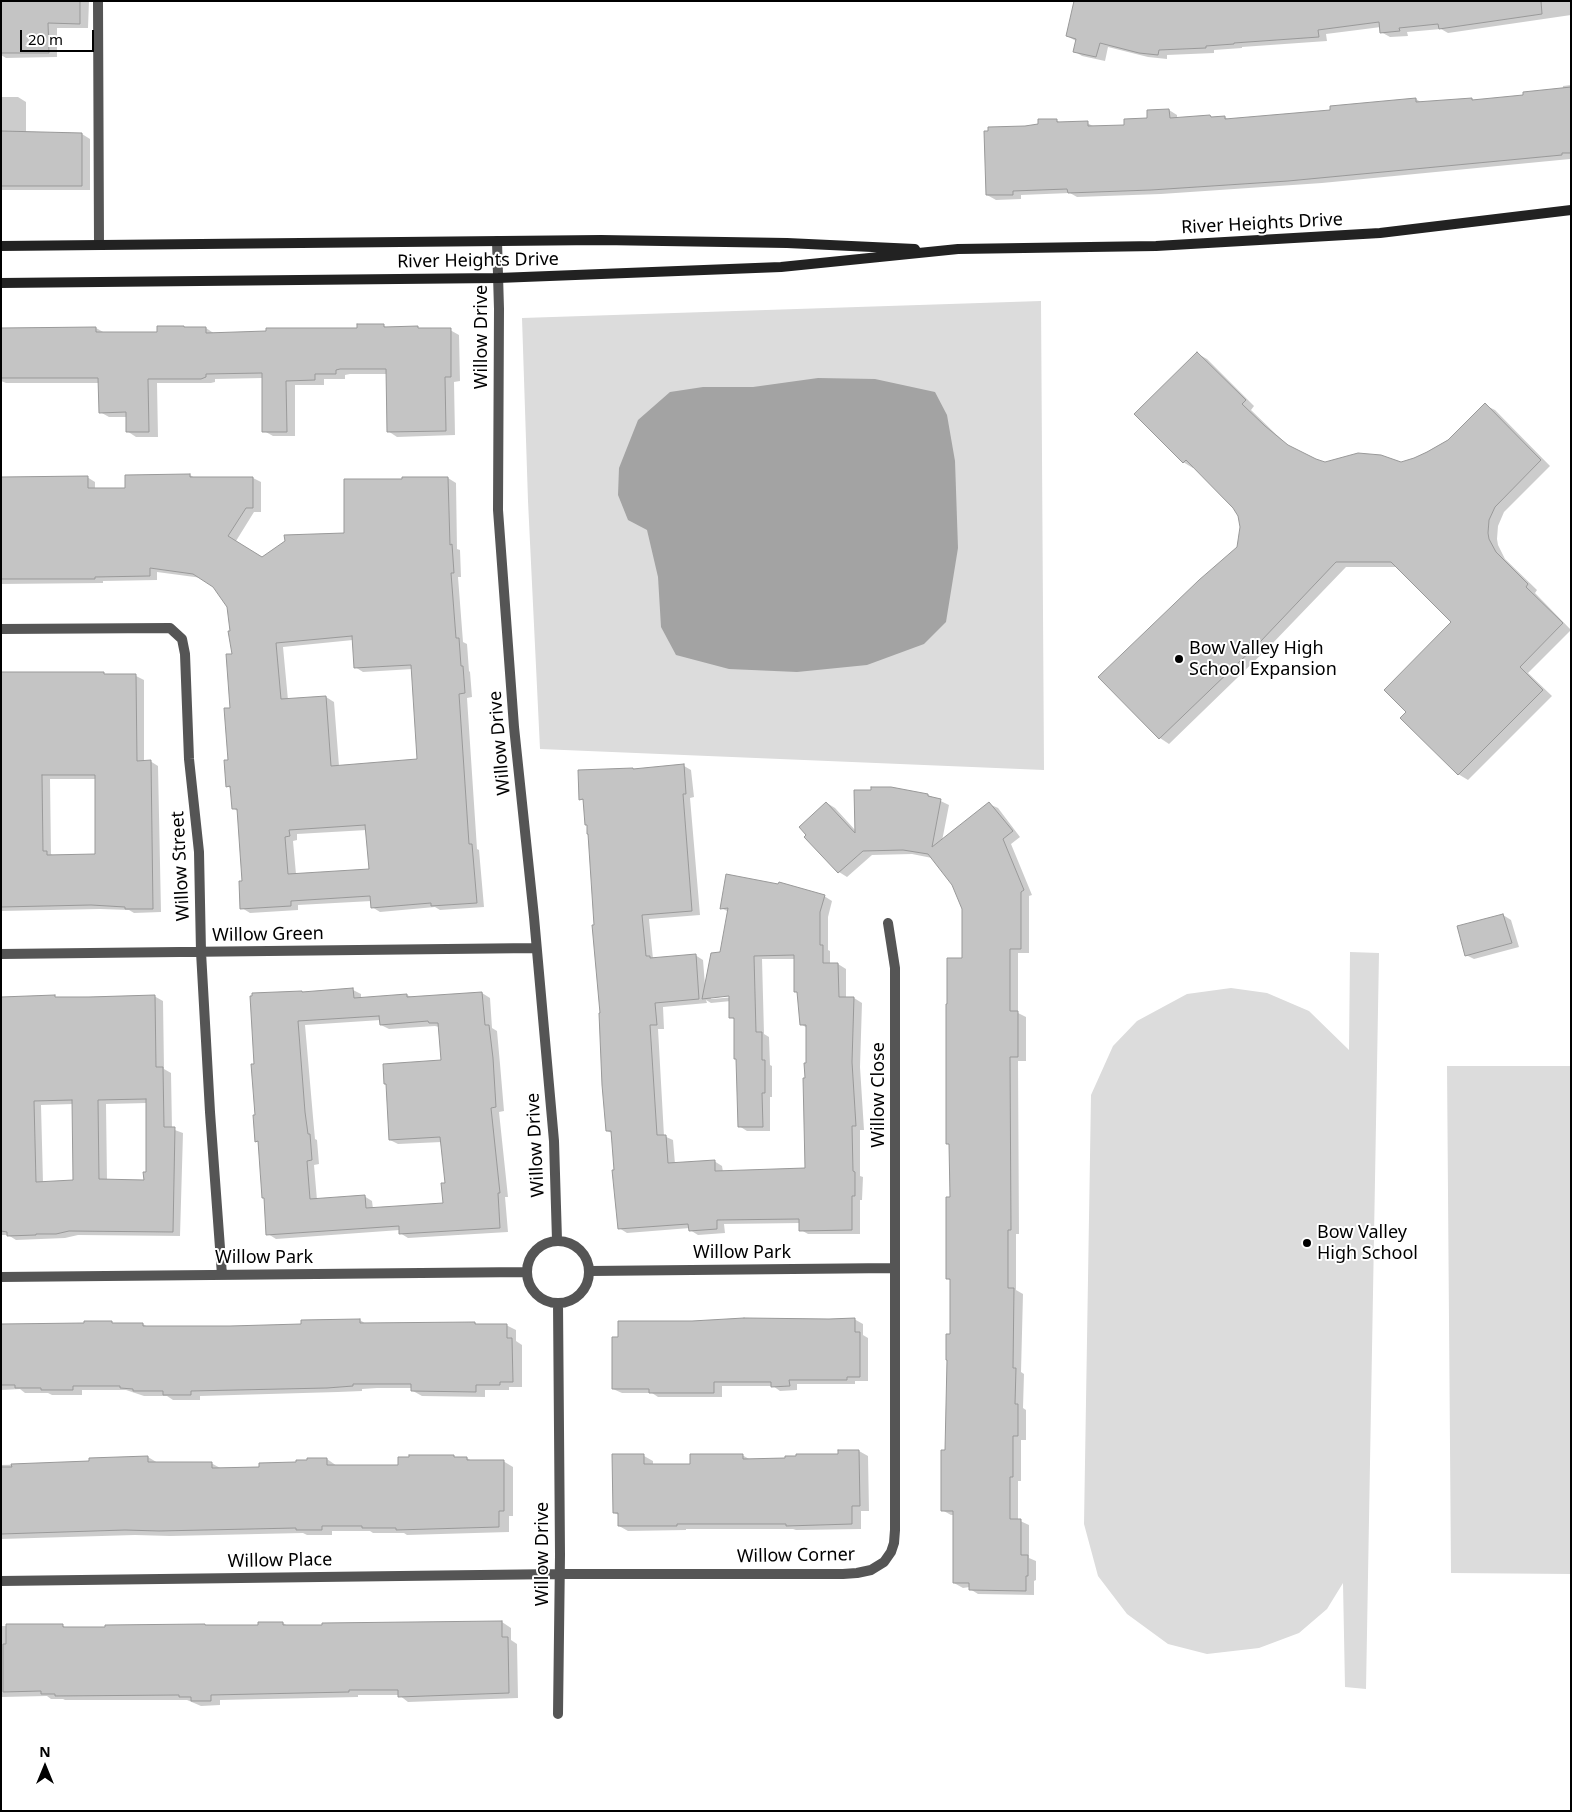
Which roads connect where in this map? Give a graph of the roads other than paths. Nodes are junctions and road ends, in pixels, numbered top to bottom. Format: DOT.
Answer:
graph roads {
  1 [pos="98,1"];
  2 [pos="1571,210"];
  3 [pos="497,241"];
  4 [pos="99,245"];
  5 [pos="1,246"];
  6 [pos="954,250"];
  7 [pos="498,278"];
  8 [pos="1,282"];
  9 [pos="1,629"];
  10 [pos="888,922"];
  11 [pos="536,948"];
  12 [pos="201,952"];
  13 [pos="1,954"];
  14 [pos="557,1240"];
  15 [pos="894,1268"];
  16 [pos="590,1271"];
  17 [pos="526,1272"];
  18 [pos="222,1275"];
  19 [pos="1,1277"];
  20 [pos="558,1303"];
  21 [pos="560,1574"];
  22 [pos="1,1581"];
  23 [pos="558,1714"];
  1 -- 4 [label="street"];
  2 -- 6 [label="street, River Heights Drive"];
  3 -- 4 [label="street, River Heights Drive"];
  3 -- 6 [label="street, River Heights Drive"];
  3 -- 7 [label="street, Willow Drive"];
  4 -- 5 [label="street, River Heights Drive"];
  6 -- 7 [label="street, River Heights Drive"];
  7 -- 8 [label="street, River Heights Drive"];
  7 -- 11 [label="street, Willow Drive"];
  9 -- 12 [label="street, Willow Street"];
  10 -- 15 [label="street, Willow Close"];
  11 -- 12 [label="street, Willow Green"];
  11 -- 14 [label="street, Willow Drive"];
  12 -- 13 [label="street, Willow Green"];
  12 -- 18 [label="street, Willow Street"];
  14 -- 16 [label="street"];
  14 -- 17 [label="street"];
  15 -- 16 [label="street, Willow Park"];
  15 -- 21 [label="street, Willow Corner"];
  16 -- 20 [label="street"];
  17 -- 18 [label="street, Willow Park"];
  17 -- 20 [label="street"];
  18 -- 19 [label="street, Willow Park"];
  20 -- 21 [label="street, Willow Drive"];
  21 -- 22 [label="street, Willow Place"];
  21 -- 23 [label="street, Willow Drive"];
}
